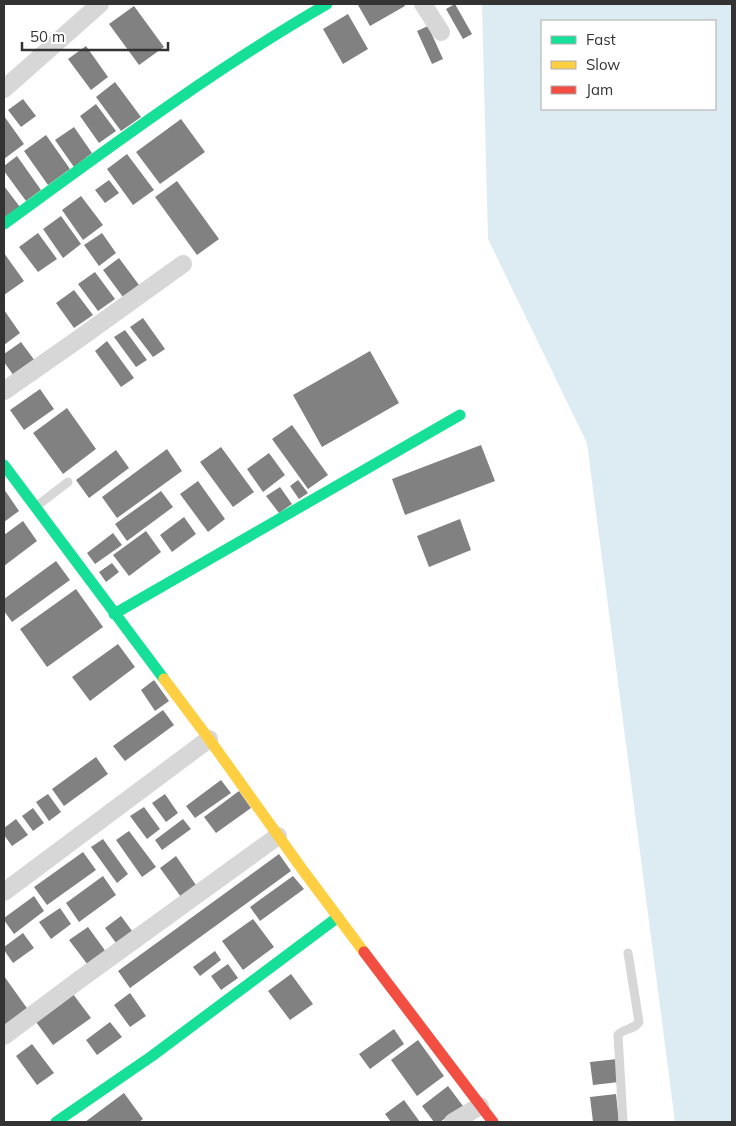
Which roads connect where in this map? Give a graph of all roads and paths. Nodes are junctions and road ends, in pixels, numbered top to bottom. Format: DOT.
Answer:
graph roads {
  1 [pos="100,4"];
  2 [pos="327,4"];
  3 [pos="423,4"];
  4 [pos="441,32"];
  5 [pos="4,89"];
  6 [pos="4,224"];
  7 [pos="183,264"];
  8 [pos="4,391"];
  9 [pos="460,415"];
  10 [pos="4,464"];
  11 [pos="68,482"];
  12 [pos="36,507"];
  13 [pos="114,614"];
  14 [pos="209,739"];
  15 [pos="278,836"];
  16 [pos="4,892"];
  17 [pos="338,917"];
  18 [pos="628,953"];
  19 [pos="4,1036"];
  20 [pos="480,1106"];
  21 [pos="56,1122"];
  22 [pos="453,1122"];
  23 [pos="493,1122"];
  24 [pos="623,1122"];
  1 -- 5 [label="street"];
  2 -- 6 [label="street"];
  3 -- 4 [label="street"];
  7 -- 8 [label="street"];
  9 -- 13 [label="street"];
  10 -- 12 [label="street"];
  11 -- 12 [label="lane"];
  12 -- 13 [label="street"];
  13 -- 14 [label="street"];
  14 -- 15 [label="street"];
  14 -- 16 [label="street"];
  15 -- 17 [label="street"];
  15 -- 19 [label="street"];
  17 -- 20 [label="street"];
  17 -- 21 [label="street"];
  18 -- 24 [label="lane"];
  20 -- 22 [label="street"];
  20 -- 23 [label="street"];
}
